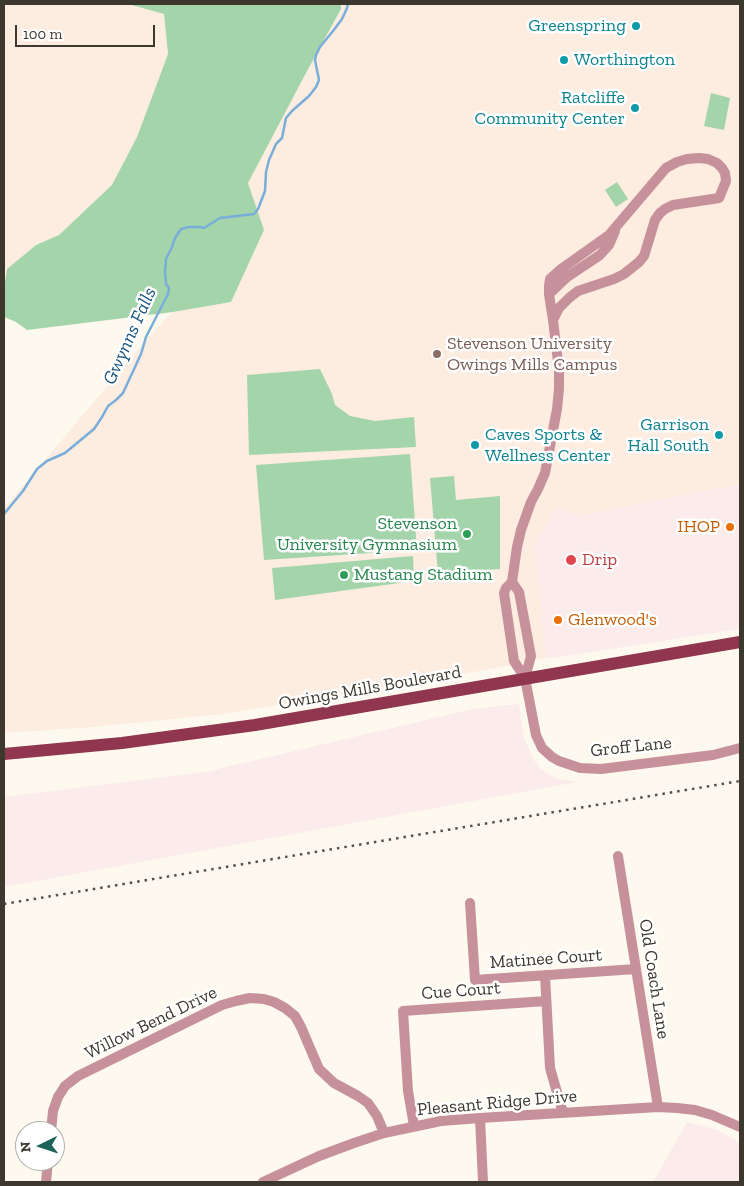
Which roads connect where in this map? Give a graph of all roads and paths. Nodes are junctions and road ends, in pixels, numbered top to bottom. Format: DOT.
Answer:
graph roads {
  1 [pos="553,320"];
  2 [pos="512,582"];
  3 [pos="523,614"];
  4 [pos="507,616"];
  5 [pos="740,642"];
  6 [pos="525,678"];
  7 [pos="740,748"];
  8 [pos="4,754"];
  9 [pos="618,856"];
  10 [pos="470,903"];
  11 [pos="636,969"];
  12 [pos="544,975"];
  13 [pos="546,1001"];
  14 [pos="658,1107"];
  15 [pos="563,1113"];
  16 [pos="480,1118"];
  17 [pos="52,1121"];
  18 [pos="414,1126"];
  19 [pos="740,1127"];
  20 [pos="384,1133"];
  21 [pos="263,1182"];
  22 [pos="483,1182"];
  1 -- 1 [label="street"];
  1 -- 2 [label="street"];
  2 -- 3 [label="street"];
  2 -- 4 [label="street"];
  3 -- 4 [label="street"];
  3 -- 6 [label="street"];
  4 -- 6 [label="street"];
  5 -- 6 [label="main road, Owings Mills Boulevard"];
  6 -- 7 [label="street, Groff Lane"];
  6 -- 8 [label="main road, Owings Mills Boulevard"];
  9 -- 11 [label="street, Old Coach Lane"];
  10 -- 12 [label="street, Matinee Court"];
  11 -- 12 [label="street, Matinee Court"];
  11 -- 14 [label="street, Old Coach Lane"];
  12 -- 13 [label="street"];
  13 -- 15 [label="street"];
  13 -- 18 [label="street, Cue Court"];
  14 -- 15 [label="street, Pleasant Ridge Drive"];
  14 -- 19 [label="street, Pleasant Ridge Drive"];
  15 -- 16 [label="street, Pleasant Ridge Drive"];
  16 -- 18 [label="street, Pleasant Ridge Drive"];
  16 -- 22 [label="street"];
  17 -- 20 [label="street, Willow Bend Drive"];
  18 -- 20 [label="street, Pleasant Ridge Drive"];
  20 -- 21 [label="street, Pleasant Ridge Drive"];
}
